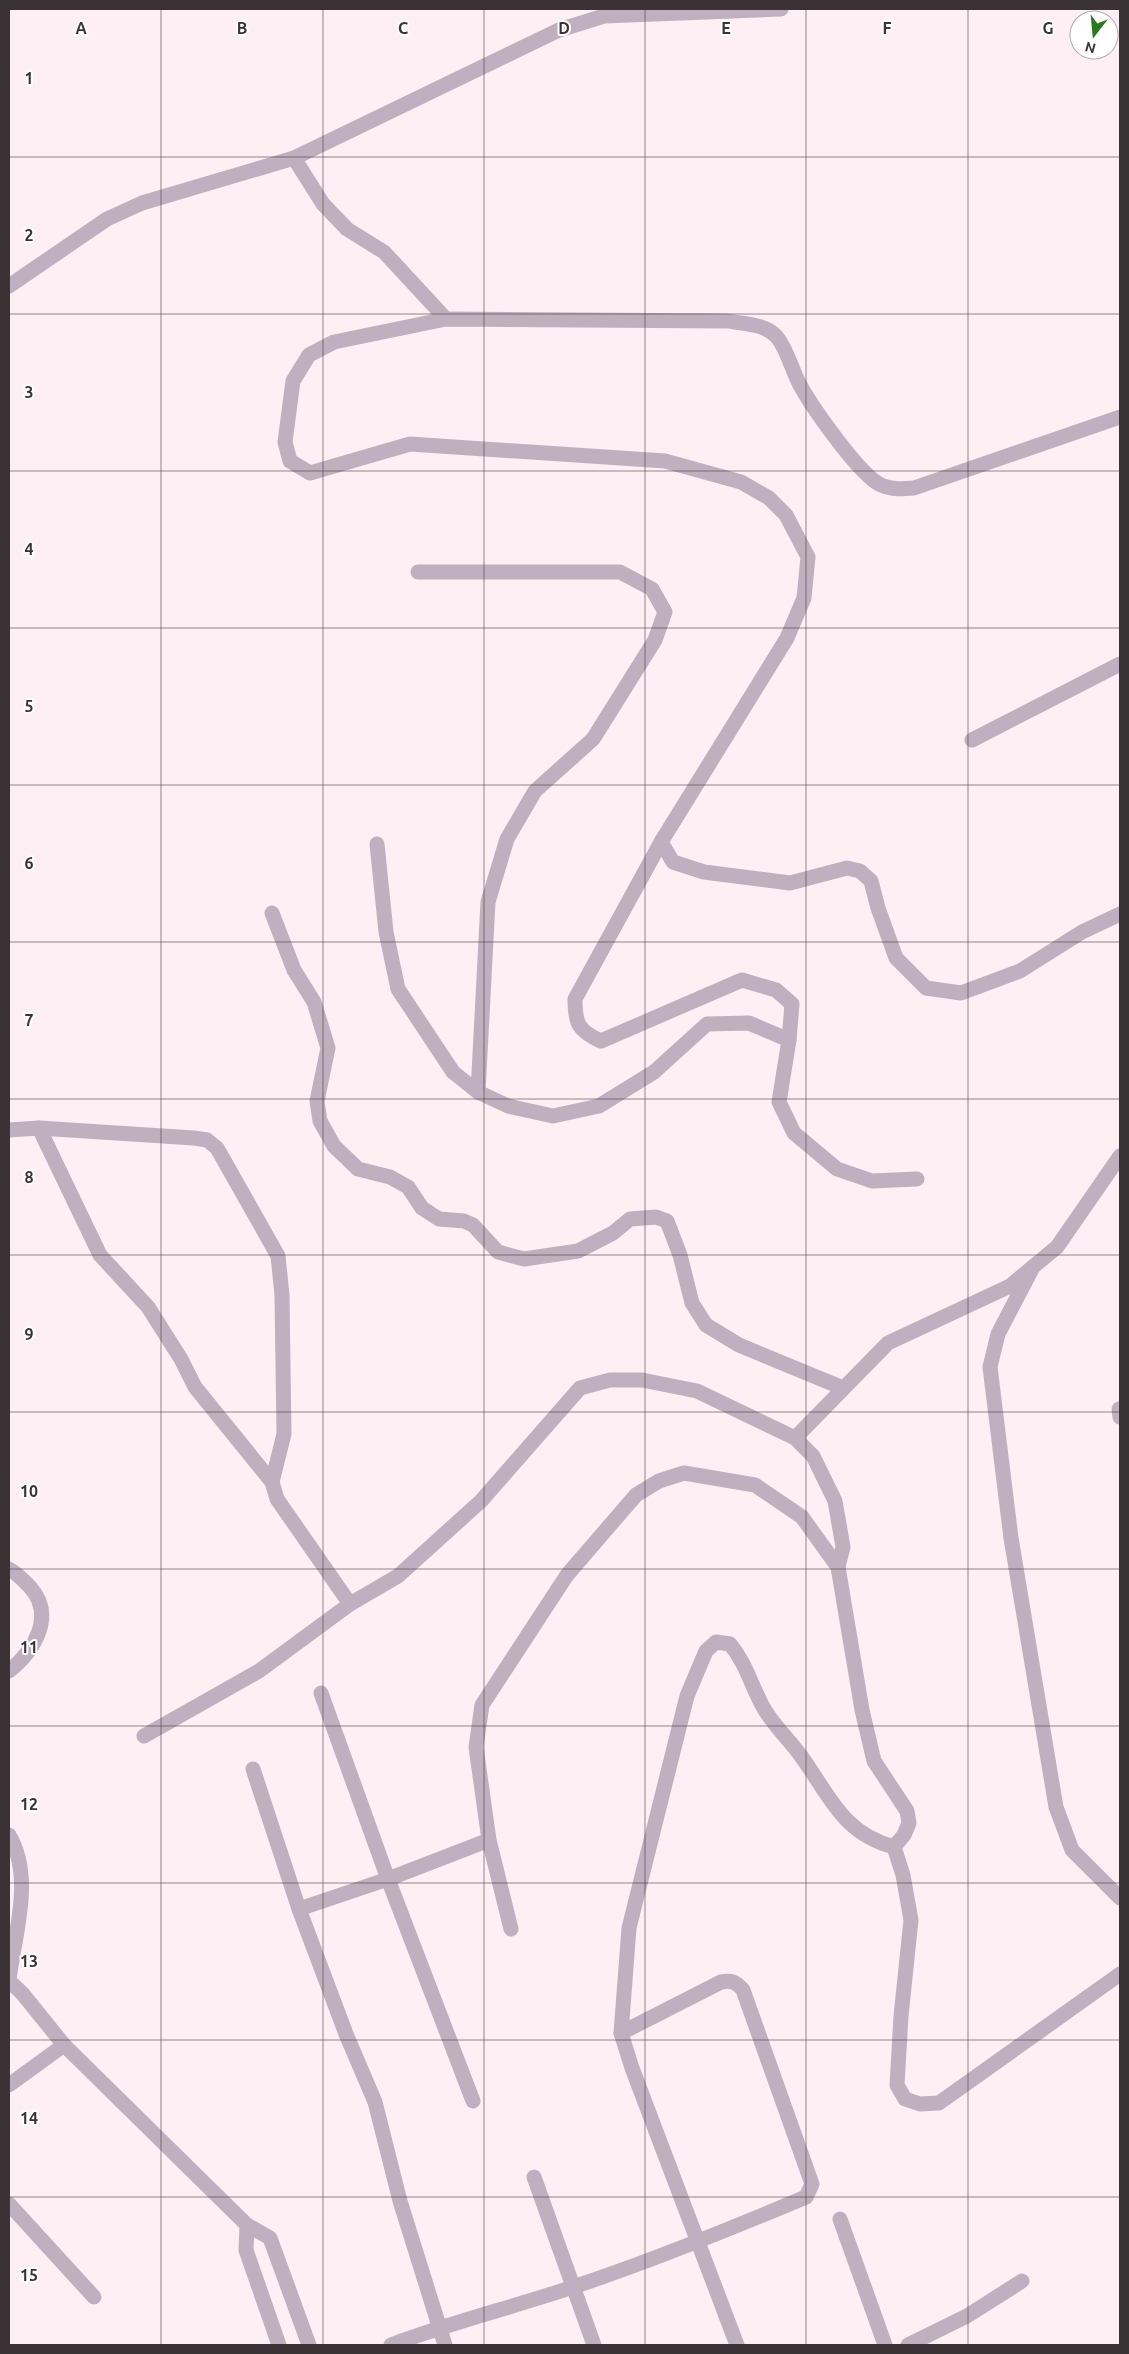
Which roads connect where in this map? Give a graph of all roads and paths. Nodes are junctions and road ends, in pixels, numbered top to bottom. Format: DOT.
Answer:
graph roads {
  1 [pos="781,9"];
  2 [pos="294,158"];
  3 [pos="9,286"];
  4 [pos="446,319"];
  5 [pos="1120,417"];
  6 [pos="418,572"];
  7 [pos="1120,664"];
  8 [pos="972,740"];
  9 [pos="661,842"];
  10 [pos="377,844"];
  11 [pos="272,913"];
  12 [pos="1120,914"];
  13 [pos="789,1040"];
  14 [pos="478,1092"];
  15 [pos="39,1128"];
  16 [pos="9,1130"];
  17 [pos="1120,1156"];
  18 [pos="918,1179"];
  19 [pos="1033,1267"];
  20 [pos="843,1388"];
  21 [pos="795,1438"];
  22 [pos="272,1482"];
  23 [pos="838,1567"];
  24 [pos="9,1570"];
  25 [pos="350,1604"];
  26 [pos="9,1671"];
  27 [pos="321,1693"];
  28 [pos="144,1736"];
  29 [pos="253,1769"];
  30 [pos="9,1835"];
  31 [pos="488,1840"];
  32 [pos="894,1847"];
  33 [pos="388,1880"];
  34 [pos="1120,1898"];
  35 [pos="299,1909"];
  36 [pos="511,1929"];
  37 [pos="1120,1974"];
  38 [pos="9,1980"];
  39 [pos="621,2033"];
  40 [pos="64,2045"];
  41 [pos="9,2085"];
  42 [pos="473,2101"];
  43 [pos="534,2177"];
  44 [pos="9,2204"];
  45 [pos="840,2219"];
  46 [pos="247,2225"];
  47 [pos="698,2242"];
  48 [pos="1022,2281"];
  49 [pos="574,2287"];
  50 [pos="94,2298"];
  51 [pos="438,2327"];
  52 [pos="933,2340"];
  53 [pos="279,2345"];
  54 [pos="309,2345"];
  55 [pos="391,2345"];
  56 [pos="445,2345"];
  57 [pos="594,2345"];
  58 [pos="737,2345"];
  59 [pos="885,2345"];
  60 [pos="908,2345"];
  1 -- 2 [label="street"];
  2 -- 3 [label="street"];
  2 -- 4 [label="street"];
  4 -- 5 [label="street"];
  4 -- 9 [label="street"];
  6 -- 14 [label="street"];
  7 -- 8 [label="street"];
  9 -- 12 [label="street"];
  9 -- 13 [label="street"];
  10 -- 14 [label="street"];
  11 -- 20 [label="street"];
  13 -- 14 [label="street"];
  13 -- 18 [label="street"];
  15 -- 16 [label="street"];
  15 -- 22 [label="street"];
  15 -- 22 [label="street"];
  17 -- 19 [label="street"];
  19 -- 20 [label="street"];
  19 -- 34 [label="street"];
  20 -- 21 [label="street"];
  21 -- 23 [label="street"];
  21 -- 25 [label="street"];
  22 -- 25 [label="street"];
  23 -- 31 [label="street"];
  23 -- 32 [label="street"];
  24 -- 26 [label="street"];
  25 -- 28 [label="street"];
  27 -- 33 [label="street"];
  29 -- 35 [label="street"];
  30 -- 38 [label="street"];
  31 -- 33 [label="street"];
  31 -- 36 [label="street"];
  32 -- 37 [label="street"];
  32 -- 39 [label="street"];
  33 -- 35 [label="street"];
  33 -- 42 [label="street"];
  35 -- 51 [label="street"];
  38 -- 40 [label="street"];
  39 -- 47 [label="street"];
  39 -- 47 [label="street"];
  40 -- 41 [label="street"];
  40 -- 46 [label="street"];
  43 -- 49 [label="street"];
  44 -- 50 [label="street"];
  45 -- 59 [label="street"];
  46 -- 53 [label="street"];
  46 -- 54 [label="street"];
  47 -- 49 [label="street"];
  47 -- 58 [label="street"];
  48 -- 52 [label="street"];
  49 -- 51 [label="street"];
  49 -- 57 [label="street"];
  51 -- 55 [label="street"];
  51 -- 56 [label="street"];
  52 -- 60 [label="street"];
}
